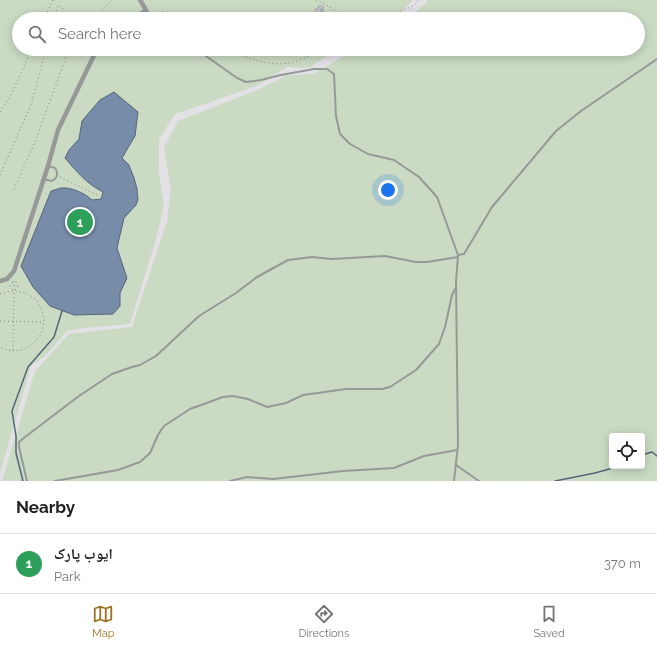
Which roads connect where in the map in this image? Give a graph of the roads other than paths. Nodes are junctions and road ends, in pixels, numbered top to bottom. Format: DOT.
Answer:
graph roads {
  1 [pos="140,0"];
  2 [pos="146,10"];
  3 [pos="143,12"];
  4 [pos="148,12"];
  5 [pos="94,56"];
  6 [pos="206,56"];
  7 [pos="657,59"];
  8 [pos="48,166"];
  9 [pos="43,178"];
  10 [pos="458,256"];
  11 [pos="0,281"];
  12 [pos="456,288"];
  13 [pos="457,450"];
  14 [pos="456,465"];
  15 [pos="27,481"];
  16 [pos="55,481"];
  17 [pos="230,481"];
  18 [pos="454,481"];
  19 [pos="479,481"];
  1 -- 2 [label="street"];
  2 -- 3 [label="street"];
  2 -- 4 [label="lane"];
  5 -- 8 [label="street"];
  6 -- 10 [label="lane"];
  7 -- 10 [label="lane"];
  8 -- 9 [label="street"];
  8 -- 9 [label="lane"];
  9 -- 11 [label="street"];
  10 -- 12 [label="lane"];
  10 -- 15 [label="lane"];
  12 -- 13 [label="lane"];
  12 -- 16 [label="lane"];
  13 -- 14 [label="lane"];
  13 -- 17 [label="lane"];
  14 -- 18 [label="lane"];
  14 -- 19 [label="lane"];
}
